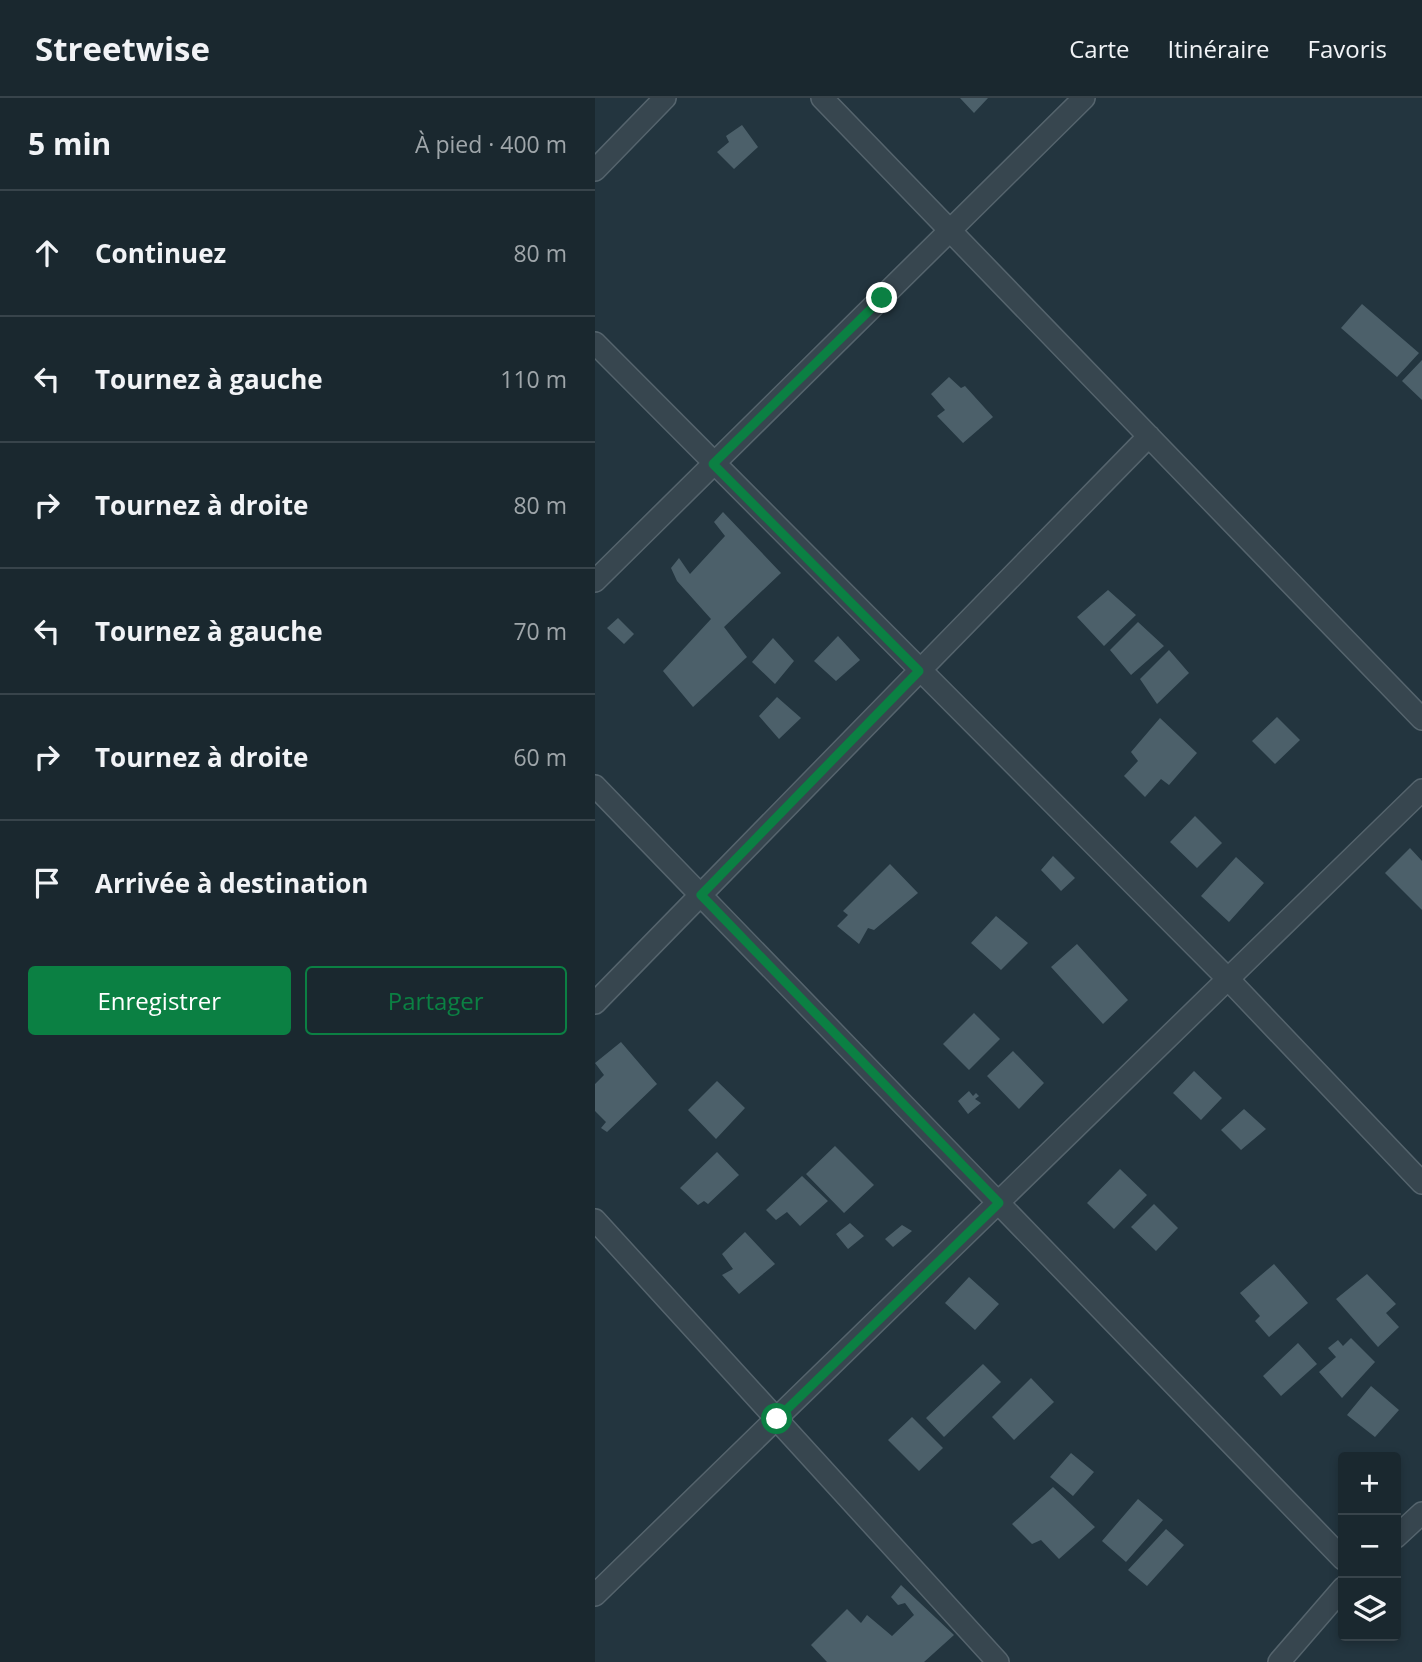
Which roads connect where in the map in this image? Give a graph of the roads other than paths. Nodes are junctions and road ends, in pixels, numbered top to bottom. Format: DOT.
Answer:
graph roads {
  1 [pos="665,98"];
  2 [pos="822,98"];
  3 [pos="1084,98"];
  4 [pos="595,170"];
  5 [pos="950,230"];
  6 [pos="595,343"];
  7 [pos="1149,436"];
  8 [pos="713,464"];
  9 [pos="595,581"];
  10 [pos="919,671"];
  11 [pos="1422,719"];
  12 [pos="595,786"];
  13 [pos="1422,790"];
  14 [pos="701,895"];
  15 [pos="1229,980"];
  16 [pos="595,1003"];
  17 [pos="1422,1183"];
  18 [pos="999,1203"];
  19 [pos="595,1220"];
  20 [pos="777,1419"];
  21 [pos="1422,1513"];
  22 [pos="1401,1532"];
  23 [pos="1338,1554"];
  24 [pos="1338,1594"];
  25 [pos="595,1595"];
  26 [pos="998,1662"];
  27 [pos="1279,1662"];
  1 -- 4 [label="street"];
  2 -- 5 [label="street"];
  3 -- 5 [label="street"];
  5 -- 7 [label="street"];
  5 -- 8 [label="street"];
  6 -- 8 [label="street"];
  7 -- 10 [label="street"];
  7 -- 11 [label="street"];
  8 -- 9 [label="street"];
  8 -- 10 [label="street"];
  10 -- 14 [label="street"];
  10 -- 15 [label="street"];
  12 -- 14 [label="street"];
  13 -- 15 [label="street"];
  14 -- 16 [label="street"];
  14 -- 18 [label="street"];
  15 -- 17 [label="street"];
  15 -- 18 [label="street"];
  18 -- 20 [label="street"];
  18 -- 23 [label="street"];
  19 -- 20 [label="street"];
  20 -- 25 [label="street"];
  20 -- 26 [label="street"];
  21 -- 22 [label="street"];
  24 -- 27 [label="street"];
}
